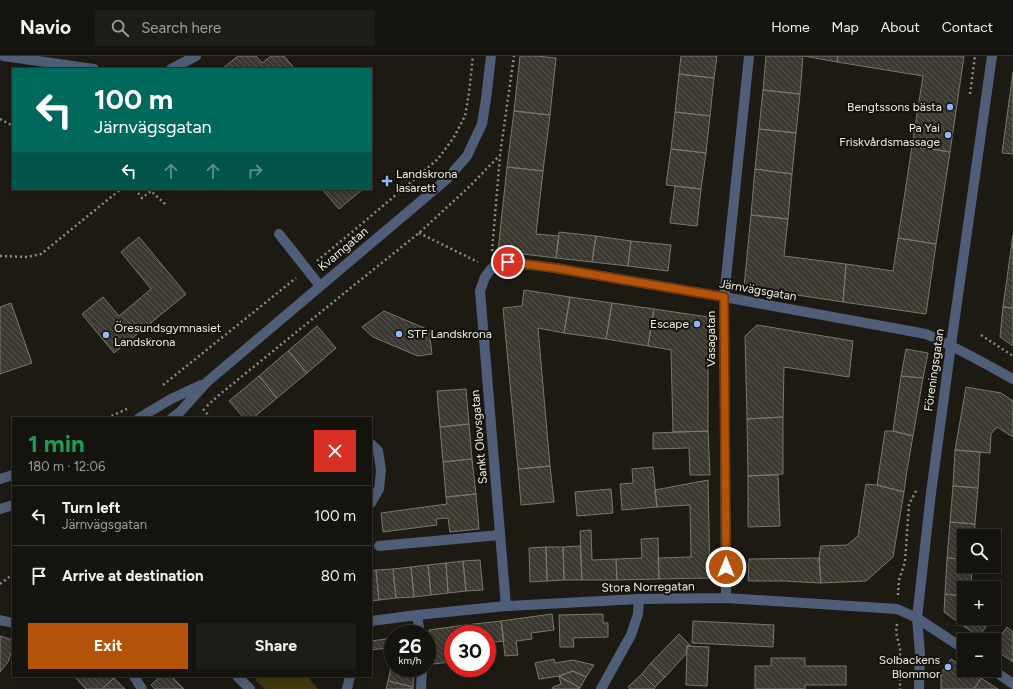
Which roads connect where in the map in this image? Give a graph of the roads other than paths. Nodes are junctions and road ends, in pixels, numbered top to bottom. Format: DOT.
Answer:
graph roads {
  1 [pos="3,56"];
  2 [pos="196,56"];
  3 [pos="491,56"];
  4 [pos="749,56"];
  5 [pos="992,56"];
  6 [pos="87,68"];
  7 [pos="173,68"];
  8 [pos="279,234"];
  9 [pos="491,269"];
  10 [pos="320,286"];
  11 [pos="724,297"];
  12 [pos="951,345"];
  13 [pos="1013,379"];
  14 [pos="207,382"];
  15 [pos="141,417"];
  16 [pos="173,417"];
  17 [pos="372,445"];
  18 [pos="12,476"];
  19 [pos="0,480"];
  20 [pos="372,501"];
  21 [pos="12,505"];
  22 [pos="0,509"];
  23 [pos="500,535"];
  24 [pos="379,546"];
  25 [pos="726,598"];
  26 [pos="639,599"];
  27 [pos="506,606"];
  28 [pos="417,615"];
  29 [pos="918,618"];
  30 [pos="0,620"];
  31 [pos="372,621"];
  32 [pos="12,623"];
  33 [pos="419,625"];
  34 [pos="957,644"];
  35 [pos="1001,676"];
  36 [pos="135,677"];
  37 [pos="238,677"];
  38 [pos="350,677"];
  39 [pos="422,677"];
  40 [pos="1013,684"];
  41 [pos="142,689"];
  42 [pos="250,689"];
  43 [pos="347,689"];
  44 [pos="421,689"];
  45 [pos="601,689"];
  46 [pos="919,689"];
  1 -- 6 [label="street"];
  2 -- 7 [label="street"];
  3 -- 10 [label="street, Kvarngatan"];
  4 -- 11 [label="street, Vasagatan"];
  5 -- 12 [label="street, Föreningsgatan"];
  8 -- 10 [label="street"];
  9 -- 11 [label="street, Järnvägsgatan"];
  9 -- 23 [label="street, Sankt Olovsgatan"];
  10 -- 14 [label="street, Kvarngatan"];
  11 -- 12 [label="street, Järnvägsgatan"];
  11 -- 25 [label="street, Vasagatan"];
  12 -- 13 [label="street, Järnvägsgatan"];
  12 -- 29 [label="street, Föreningsgatan"];
  14 -- 15 [label="street, Kvarngatan"];
  14 -- 16 [label="street, Kvarngatan"];
  17 -- 20 [label="street"];
  18 -- 19 [label="street"];
  21 -- 22 [label="street"];
  23 -- 24 [label="street"];
  23 -- 27 [label="street, Sankt Olovsgatan"];
  25 -- 26 [label="street, Stora Norregatan"];
  25 -- 29 [label="street, Stora Norregatan"];
  26 -- 27 [label="street, Stora Norregatan"];
  26 -- 45 [label="street"];
  27 -- 28 [label="street, Stora Norregatan"];
  28 -- 31 [label="street, Stora Norregatan"];
  28 -- 33 [label="street"];
  29 -- 34 [label="street, Stora Norregatan"];
  29 -- 46 [label="street, Föreningsgatan"];
  30 -- 32 [label="street"];
  35 -- 40 [label="street"];
  36 -- 41 [label="street"];
  37 -- 42 [label="street"];
  38 -- 43 [label="street"];
  39 -- 44 [label="street"];
}
